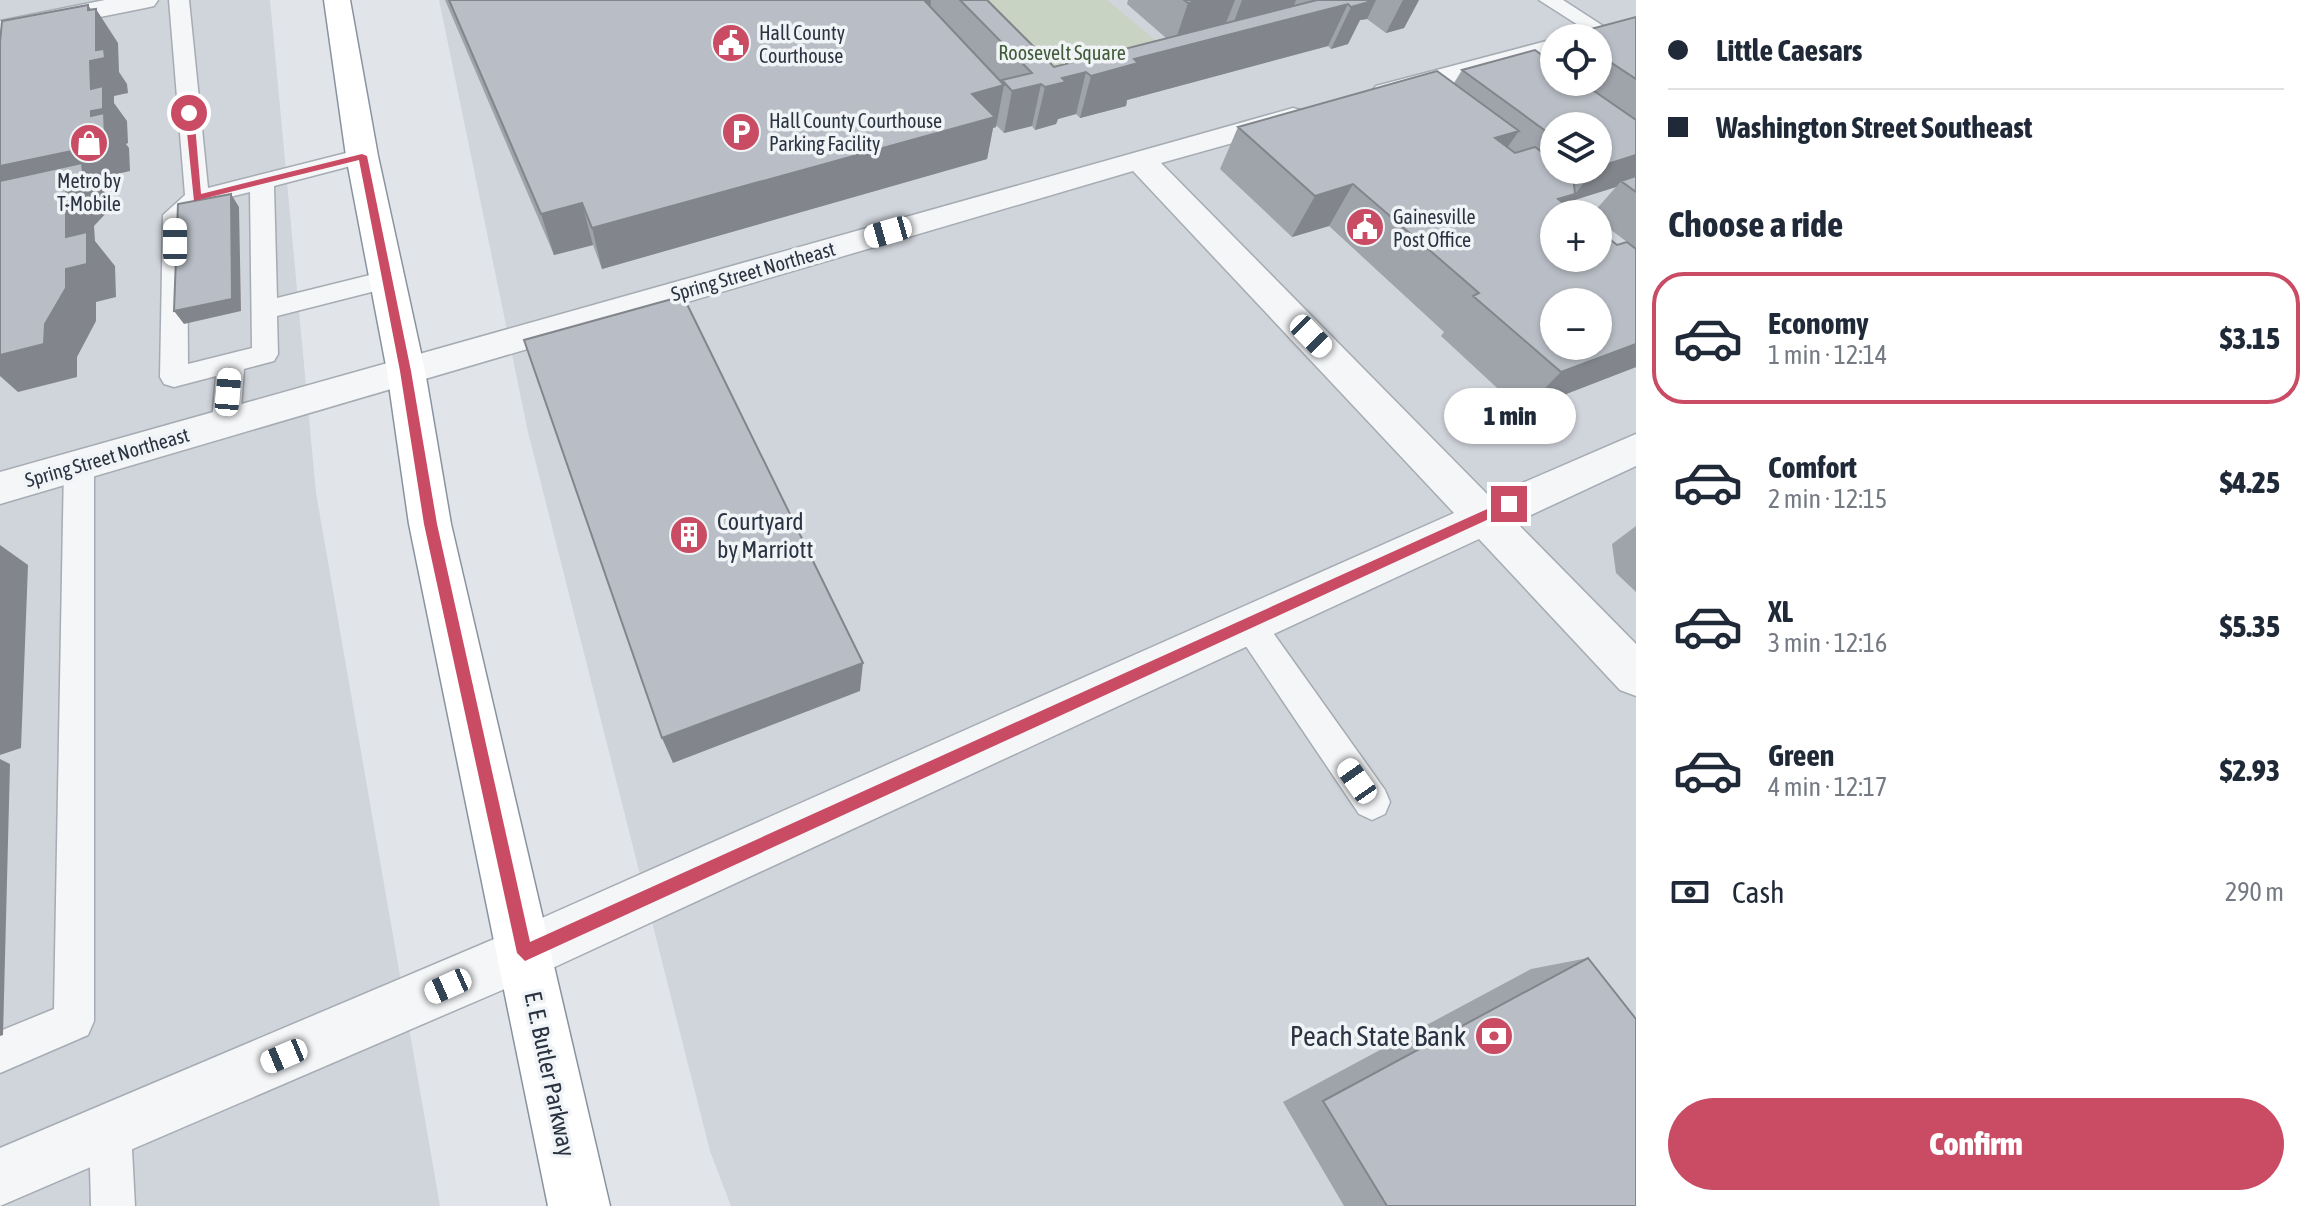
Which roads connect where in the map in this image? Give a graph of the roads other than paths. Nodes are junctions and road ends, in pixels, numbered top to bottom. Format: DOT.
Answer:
graph roads {
  1 [pos="145,0"];
  2 [pos="179,0"];
  3 [pos="337,0"];
  4 [pos="1549,0"];
  5 [pos="1590,24"];
  6 [pos="0,29"];
  7 [pos="1540,51"];
  8 [pos="362,156"];
  9 [pos="1139,159"];
  10 [pos="262,183"];
  11 [pos="197,198"];
  12 [pos="386,280"];
  13 [pos="265,310"];
  14 [pos="231,363"];
  15 [pos="406,371"];
  16 [pos="226,422"];
  17 [pos="1636,449"];
  18 [pos="79,465"];
  19 [pos="0,488"];
  20 [pos="1485,515"];
  21 [pos="1248,623"];
  22 [pos="1636,675"];
  23 [pos="1372,802"];
  24 [pos="525,953"];
  25 [pos="0,1052"];
  26 [pos="110,1131"];
  27 [pos="0,1178"];
  28 [pos="113,1206"];
  29 [pos="579,1206"];
  1 -- 6 [label="street"];
  2 -- 11 [label="lane"];
  3 -- 8 [label="highway, E. E. Butler Parkway"];
  4 -- 5 [label="lane"];
  7 -- 9 [label="street, Spring Street Northeast"];
  8 -- 10 [label="lane"];
  8 -- 12 [label="highway, E. E. Butler Parkway"];
  9 -- 15 [label="street, Spring Street Northeast"];
  9 -- 20 [label="street"];
  10 -- 11 [label="lane"];
  10 -- 13 [label="lane"];
  11 -- 14 [label="lane"];
  12 -- 13 [label="lane"];
  12 -- 15 [label="highway, E. E. Butler Parkway"];
  13 -- 14 [label="lane"];
  14 -- 16 [label="lane"];
  15 -- 16 [label="street, Spring Street Northeast"];
  15 -- 24 [label="highway, E. E. Butler Parkway"];
  16 -- 18 [label="street, Spring Street Northeast"];
  17 -- 20 [label="street"];
  18 -- 19 [label="street, Spring Street Northeast"];
  18 -- 25 [label="lane"];
  20 -- 21 [label="street"];
  20 -- 22 [label="street"];
  21 -- 23 [label="lane"];
  21 -- 24 [label="street"];
  24 -- 26 [label="street"];
  24 -- 29 [label="highway, E. E. Butler Parkway"];
  26 -- 27 [label="street"];
  26 -- 28 [label="lane"];
}
